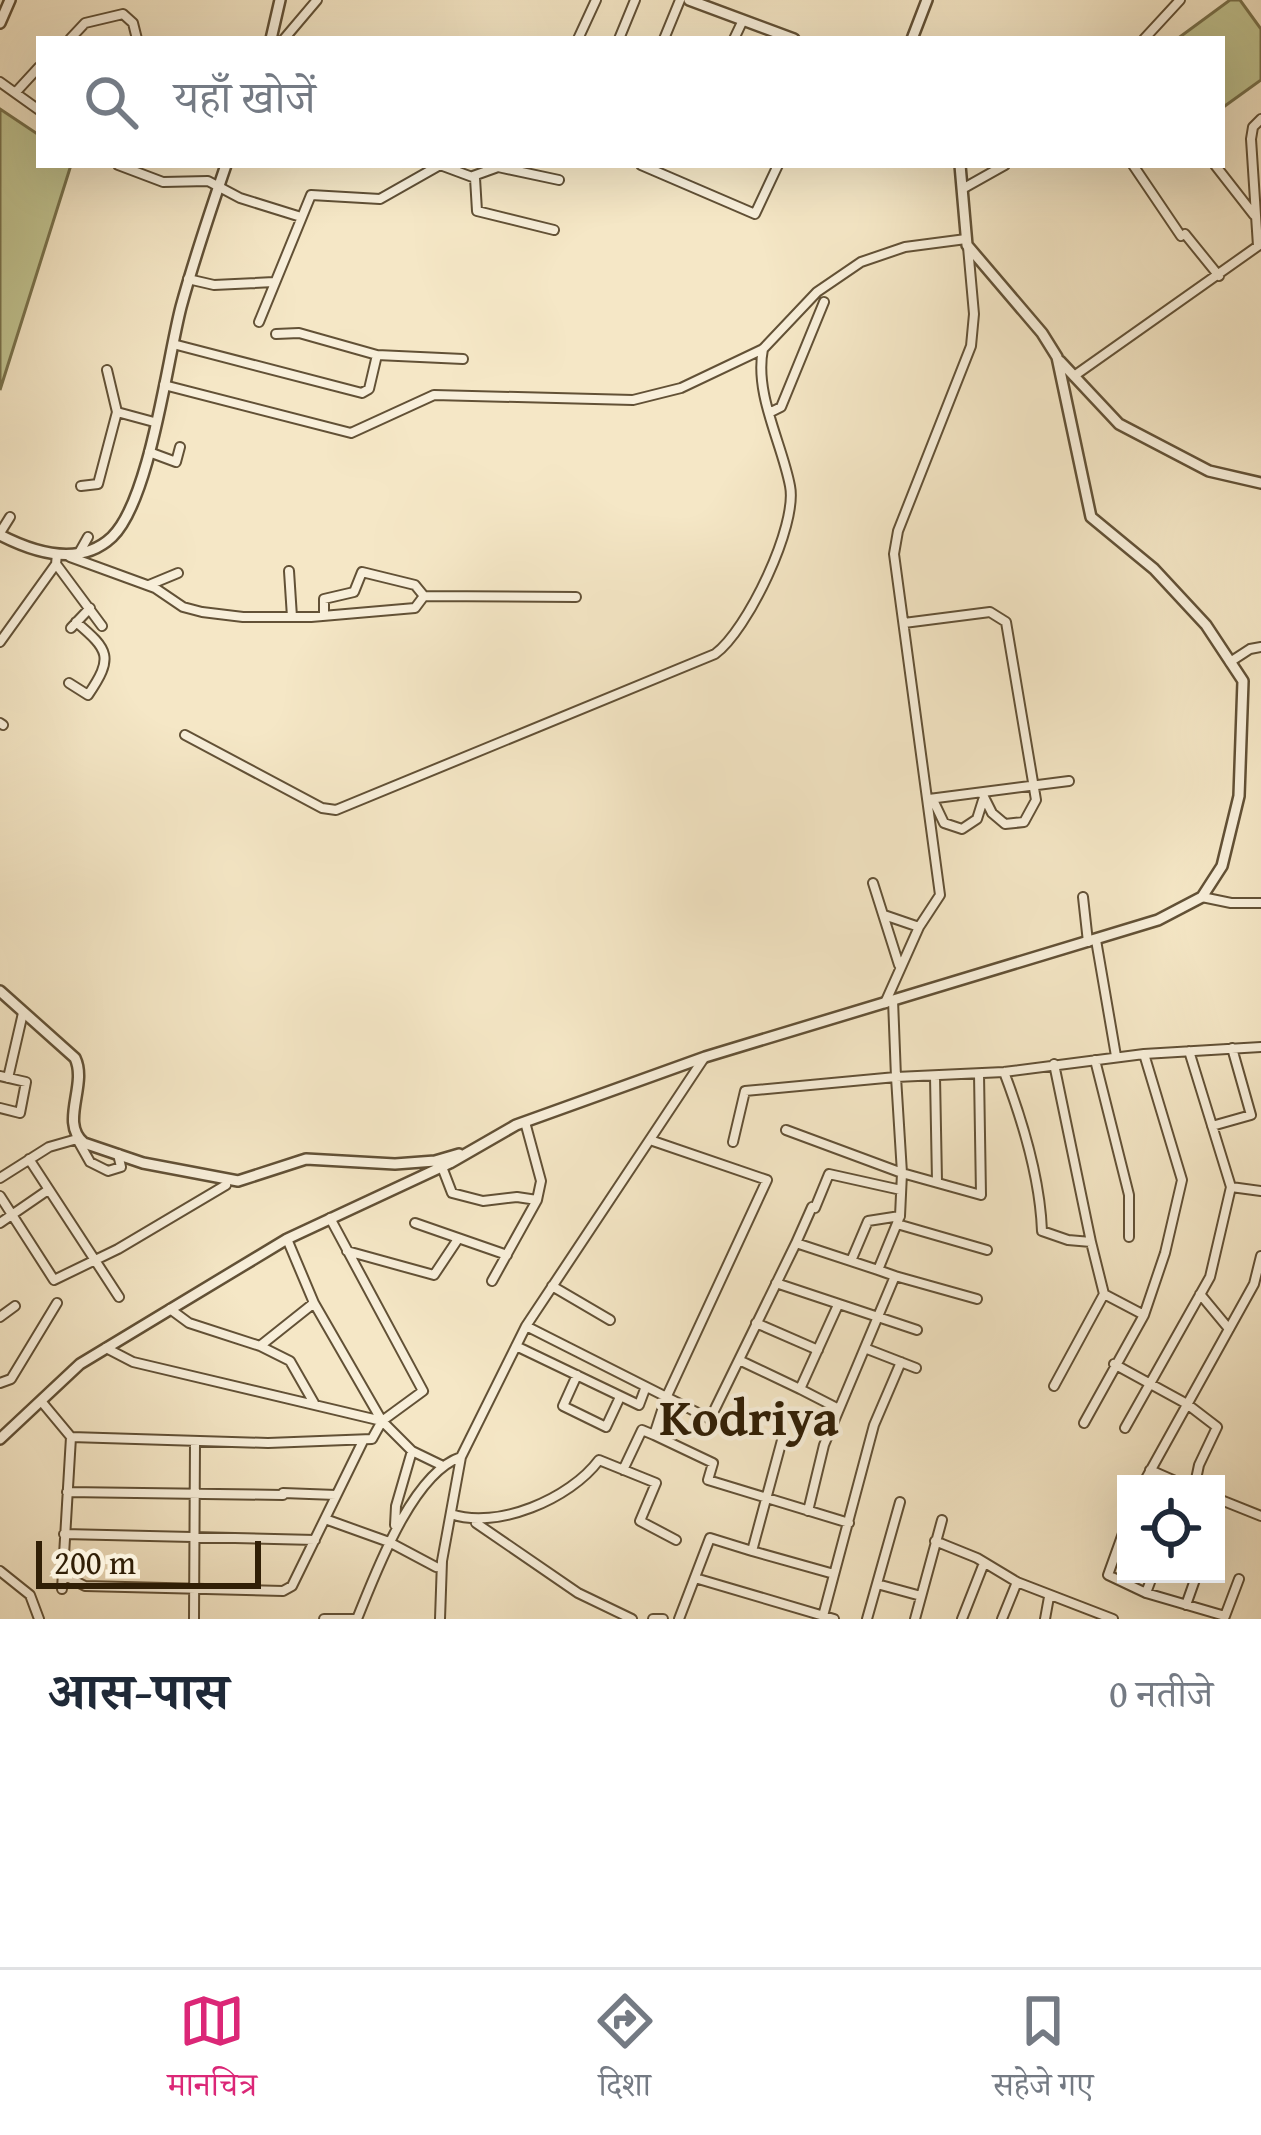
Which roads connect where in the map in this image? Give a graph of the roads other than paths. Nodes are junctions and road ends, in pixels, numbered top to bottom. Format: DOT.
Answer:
graph roads {
  1 [pos="10,0"];
  2 [pos="280,0"];
  3 [pos="317,0"];
  4 [pos="596,0"];
  5 [pos="635,0"];
  6 [pos="684,0"];
  7 [pos="927,0"];
  8 [pos="1180,0"];
  9 [pos="743,20"];
  10 [pos="0,23"];
  11 [pos="73,36"];
  12 [pos="136,36"];
  13 [pos="272,36"];
  14 [pos="287,36"];
  15 [pos="579,36"];
  16 [pos="620,36"];
  17 [pos="666,36"];
  18 [pos="735,36"];
  19 [pos="786,36"];
  20 [pos="913,36"];
  21 [pos="1147,36"];
  22 [pos="36,70"];
  23 [pos="0,82"];
  24 [pos="15,92"];
  25 [pos="36,108"];
  26 [pos="1261,119"];
  27 [pos="126,168"];
  28 [pos="225,168"];
  29 [pos="435,168"];
  30 [pos="449,168"];
  31 [pos="495,168"];
  32 [pos="503,168"];
  33 [pos="648,168"];
  34 [pos="777,168"];
  35 [pos="961,168"];
  36 [pos="1000,168"];
  37 [pos="1134,168"];
  38 [pos="1217,168"];
  39 [pos="472,176"];
  40 [pos="559,180"];
  41 [pos="218,186"];
  42 [pos="964,188"];
  43 [pos="1256,216"];
  44 [pos="301,217"];
  45 [pos="554,230"];
  46 [pos="967,242"];
  47 [pos="1219,276"];
  48 [pos="188,279"];
  49 [pos="274,282"];
  50 [pos="824,302"];
  51 [pos="259,322"];
  52 [pos="276,334"];
  53 [pos="173,344"];
  54 [pos="763,349"];
  55 [pos="377,355"];
  56 [pos="1057,356"];
  57 [pos="463,359"];
  58 [pos="106,370"];
  59 [pos="1074,376"];
  60 [pos="164,385"];
  61 [pos="117,412"];
  62 [pos="770,413"];
  63 [pos="154,422"];
  64 [pos="180,448"];
  65 [pos="147,452"];
  66 [pos="1261,482"];
  67 [pos="80,486"];
  68 [pos="10,517"];
  69 [pos="0,534"];
  70 [pos="88,537"];
  71 [pos="65,557"];
  72 [pos="289,571"];
  73 [pos="178,573"];
  74 [pos="148,586"];
  75 [pos="424,596"];
  76 [pos="576,597"];
  77 [pos="90,608"];
  78 [pos="324,614"];
  79 [pos="292,617"];
  80 [pos="904,622"];
  81 [pos="102,626"];
  82 [pos="0,642"];
  83 [pos="1261,647"];
  84 [pos="1230,662"];
  85 [pos="69,683"];
  86 [pos="185,735"];
  87 [pos="1069,781"];
  88 [pos="1032,786"];
  89 [pos="982,793"];
  90 [pos="931,799"];
  91 [pos="873,883"];
  92 [pos="1083,897"];
  93 [pos="1202,897"];
  94 [pos="1261,903"];
  95 [pos="883,914"];
  96 [pos="919,927"];
  97 [pos="1092,941"];
  98 [pos="900,966"];
  99 [pos="0,991"];
  100 [pos="889,1002"];
  101 [pos="23,1013"];
  102 [pos="1,1031"];
  103 [pos="16,1033"];
  104 [pos="1261,1047"];
  105 [pos="1232,1048"];
  106 [pos="1189,1051"];
  107 [pos="1144,1054"];
  108 [pos="1117,1056"];
  109 [pos="704,1057"];
  110 [pos="1095,1060"];
  111 [pos="1054,1064"];
  112 [pos="1004,1072"];
  113 [pos="979,1073"];
  114 [pos="4,1077"];
  115 [pos="896,1077"];
  116 [pos="935,1077"];
  117 [pos="0,1108"];
  118 [pos="524,1122"];
  119 [pos="1212,1126"];
  120 [pos="786,1130"];
  121 [pos="77,1139"];
  122 [pos="650,1140"];
  123 [pos="733,1142"];
  124 [pos="464,1152"];
  125 [pos="29,1159"];
  126 [pos="123,1160"];
  127 [pos="442,1167"];
  128 [pos="902,1173"];
  129 [pos="0,1178"];
  130 [pos="937,1181"];
  131 [pos="226,1185"];
  132 [pos="1231,1187"];
  133 [pos="49,1189"];
  134 [pos="901,1190"];
  135 [pos="1261,1191"];
  136 [pos="0,1196"];
  137 [pos="537,1200"];
  138 [pos="11,1216"];
  139 [pos="330,1217"];
  140 [pos="898,1220"];
  141 [pos="0,1223"];
  142 [pos="415,1223"];
  143 [pos="1129,1237"];
  144 [pos="287,1239"];
  145 [pos="458,1239"];
  146 [pos="1091,1242"];
  147 [pos="796,1243"];
  148 [pos="347,1250"];
  149 [pos="987,1250"];
  150 [pos="507,1256"];
  151 [pos="1261,1256"];
  152 [pos="94,1258"];
  153 [pos="851,1261"];
  154 [pos="878,1270"];
  155 [pos="895,1276"];
  156 [pos="492,1280"];
  157 [pos="776,1283"];
  158 [pos="1257,1284"];
  159 [pos="552,1286"];
  160 [pos="1104,1294"];
  161 [pos="1200,1294"];
  162 [pos="119,1297"];
  163 [pos="977,1299"];
  164 [pos="57,1303"];
  165 [pos="314,1303"];
  166 [pos="838,1305"];
  167 [pos="15,1306"];
  168 [pos="170,1310"];
  169 [pos="1144,1315"];
  170 [pos="0,1317"];
  171 [pos="880,1318"];
  172 [pos="610,1320"];
  173 [pos="756,1323"];
  174 [pos="526,1326"];
  175 [pos="1228,1329"];
  176 [pos="917,1330"];
  177 [pos="260,1346"];
  178 [pos="516,1346"];
  179 [pos="106,1348"];
  180 [pos="867,1349"];
  181 [pos="818,1350"];
  182 [pos="739,1360"];
  183 [pos="901,1361"];
  184 [pos="1114,1364"];
  185 [pos="916,1367"];
  186 [pos="577,1376"];
  187 [pos="1149,1382"];
  188 [pos="0,1383"];
  189 [pos="1054,1386"];
  190 [pos="645,1389"];
  191 [pos="800,1389"];
  192 [pos="620,1397"];
  193 [pos="666,1398"];
  194 [pos="40,1401"];
  195 [pos="1187,1404"];
  196 [pos="315,1405"];
  197 [pos="839,1408"];
  198 [pos="382,1421"];
  199 [pos="1084,1424"];
  200 [pos="1124,1427"];
  201 [pos="654,1435"];
  202 [pos="71,1437"];
  203 [pos="0,1439"];
  204 [pos="364,1440"];
  205 [pos="782,1440"];
  206 [pos="195,1443"];
  207 [pos="412,1451"];
  208 [pos="460,1457"];
  209 [pos="443,1466"];
  210 [pos="623,1470"];
  211 [pos="1150,1470"];
  212 [pos="1148,1475"];
  213 [pos="1161,1475"];
  214 [pos="1196,1475"];
  215 [pos="67,1492"];
  216 [pos="195,1495"];
  217 [pos="337,1495"];
  218 [pos="767,1499"];
  219 [pos="900,1502"];
  220 [pos="1225,1502"];
  221 [pos="808,1511"];
  222 [pos="451,1514"];
  223 [pos="1261,1516"];
  224 [pos="325,1520"];
  225 [pos="942,1520"];
  226 [pos="473,1522"];
  227 [pos="848,1523"];
  228 [pos="395,1526"];
  229 [pos="64,1534"];
  230 [pos="194,1537"];
  231 [pos="315,1540"];
  232 [pos="676,1540"];
  233 [pos="935,1540"];
  234 [pos="389,1542"];
  235 [pos="1117,1550"];
  236 [pos="752,1551"];
  237 [pos="985,1563"];
  238 [pos="436,1567"];
  239 [pos="0,1570"];
  240 [pos="835,1574"];
  241 [pos="63,1575"];
  242 [pos="695,1578"];
  243 [pos="1117,1579"];
  244 [pos="1239,1579"];
  245 [pos="1017,1582"];
  246 [pos="1125,1583"];
  247 [pos="1150,1583"];
  248 [pos="1194,1583"];
  249 [pos="877,1584"];
  250 [pos="62,1589"];
  251 [pos="194,1590"];
  252 [pos="1146,1593"];
  253 [pos="921,1596"];
  254 [pos="1049,1597"];
  255 [pos="1186,1605"];
  256 [pos="823,1616"];
  257 [pos="39,1619"];
  258 [pos="194,1619"];
  259 [pos="324,1619"];
  260 [pos="357,1619"];
  261 [pos="440,1619"];
  262 [pos="632,1619"];
  263 [pos="653,1619"];
  264 [pos="663,1619"];
  265 [pos="679,1619"];
  266 [pos="834,1619"];
  267 [pos="867,1619"];
  268 [pos="915,1619"];
  269 [pos="962,1619"];
  270 [pos="1002,1619"];
  271 [pos="1045,1619"];
  272 [pos="1112,1619"];
  1 -- 10 [label="street"];
  2 -- 13 [label="street"];
  3 -- 14 [label="street"];
  4 -- 15 [label="street"];
  5 -- 16 [label="street"];
  6 -- 9 [label="street"];
  6 -- 17 [label="street"];
  7 -- 20 [label="street"];
  8 -- 21 [label="street"];
  9 -- 18 [label="street"];
  9 -- 19 [label="street"];
  11 -- 12 [label="street"];
  22 -- 24 [label="street"];
  23 -- 24 [label="street"];
  24 -- 25 [label="street"];
  26 -- 43 [label="street"];
  27 -- 41 [label="street"];
  28 -- 41 [label="street"];
  29 -- 44 [label="street"];
  30 -- 39 [label="street"];
  31 -- 39 [label="street"];
  32 -- 40 [label="street"];
  33 -- 34 [label="street"];
  35 -- 42 [label="street"];
  36 -- 42 [label="street"];
  37 -- 47 [label="street"];
  38 -- 43 [label="street"];
  39 -- 45 [label="street"];
  41 -- 44 [label="street"];
  41 -- 48 [label="street"];
  42 -- 46 [label="street"];
  43 -- 47 [label="street"];
  44 -- 49 [label="street"];
  46 -- 54 [label="street"];
  46 -- 56 [label="street"];
  46 -- 80 [label="street"];
  47 -- 59 [label="street"];
  48 -- 49 [label="street"];
  48 -- 53 [label="street"];
  49 -- 51 [label="street"];
  50 -- 62 [label="street"];
  52 -- 55 [label="street"];
  53 -- 55 [label="street"];
  53 -- 60 [label="street"];
  54 -- 60 [label="street"];
  54 -- 62 [label="street"];
  55 -- 57 [label="street"];
  56 -- 59 [label="street"];
  56 -- 84 [label="street"];
  58 -- 61 [label="street"];
  59 -- 66 [label="street"];
  60 -- 63 [label="street"];
  61 -- 63 [label="street"];
  61 -- 67 [label="street"];
  62 -- 86 [label="street"];
  63 -- 65 [label="street"];
  64 -- 65 [label="street"];
  65 -- 71 [label="street"];
  68 -- 69 [label="street"];
  69 -- 71 [label="street"];
  70 -- 71 [label="street"];
  71 -- 74 [label="street"];
  71 -- 77 [label="street"];
  71 -- 82 [label="street"];
  72 -- 79 [label="street"];
  73 -- 74 [label="street"];
  74 -- 79 [label="street"];
  75 -- 76 [label="street"];
  75 -- 78 [label="street"];
  75 -- 78 [label="street"];
  77 -- 81 [label="street"];
  77 -- 85 [label="street"];
  78 -- 79 [label="street"];
  80 -- 88 [label="street"];
  80 -- 90 [label="street"];
  83 -- 84 [label="street"];
  84 -- 93 [label="street"];
  87 -- 88 [label="street"];
  88 -- 89 [label="street"];
  88 -- 89 [label="street"];
  89 -- 90 [label="street"];
  89 -- 90 [label="street"];
  90 -- 96 [label="street"];
  91 -- 95 [label="street"];
  92 -- 97 [label="street"];
  93 -- 94 [label="street"];
  93 -- 97 [label="street"];
  95 -- 96 [label="street"];
  95 -- 98 [label="street"];
  96 -- 98 [label="street"];
  97 -- 100 [label="street"];
  97 -- 108 [label="street"];
  98 -- 100 [label="street"];
  99 -- 101 [label="street"];
  100 -- 109 [label="street"];
  100 -- 115 [label="street"];
  101 -- 103 [label="street"];
  101 -- 121 [label="street"];
  102 -- 103 [label="street"];
  103 -- 114 [label="street"];
  104 -- 105 [label="street"];
  105 -- 106 [label="street"];
  105 -- 119 [label="street"];
  106 -- 107 [label="street"];
  106 -- 119 [label="street"];
  107 -- 108 [label="street"];
  107 -- 169 [label="street"];
  108 -- 110 [label="street"];
  109 -- 118 [label="street"];
  109 -- 122 [label="street"];
  110 -- 111 [label="street"];
  110 -- 143 [label="street"];
  111 -- 112 [label="street"];
  111 -- 146 [label="street"];
  112 -- 113 [label="street"];
  112 -- 146 [label="street"];
  113 -- 116 [label="street"];
  113 -- 130 [label="street"];
  114 -- 117 [label="street"];
  115 -- 116 [label="street"];
  115 -- 123 [label="street"];
  115 -- 128 [label="street"];
  116 -- 130 [label="street"];
  118 -- 124 [label="street"];
  118 -- 137 [label="street"];
  119 -- 132 [label="street"];
  120 -- 128 [label="street"];
  121 -- 125 [label="street"];
  121 -- 126 [label="street"];
  121 -- 126 [label="street"];
  122 -- 159 [label="street"];
  122 -- 193 [label="street"];
  124 -- 126 [label="street"];
  124 -- 127 [label="street"];
  125 -- 129 [label="street"];
  125 -- 133 [label="street"];
  127 -- 137 [label="street"];
  127 -- 139 [label="street"];
  128 -- 130 [label="street"];
  128 -- 134 [label="street"];
  131 -- 152 [label="street"];
  132 -- 135 [label="street"];
  132 -- 161 [label="street"];
  133 -- 138 [label="street"];
  133 -- 152 [label="street"];
  134 -- 140 [label="street"];
  134 -- 147 [label="street"];
  136 -- 138 [label="street"];
  137 -- 150 [label="street"];
  138 -- 141 [label="street"];
  138 -- 152 [label="street"];
  139 -- 144 [label="street"];
  139 -- 148 [label="street"];
  140 -- 149 [label="street"];
  140 -- 153 [label="street"];
  140 -- 154 [label="street"];
  142 -- 145 [label="street"];
  144 -- 165 [label="street"];
  144 -- 168 [label="street"];
  145 -- 148 [label="street"];
  145 -- 150 [label="street"];
  146 -- 160 [label="street"];
  147 -- 153 [label="street"];
  147 -- 157 [label="street"];
  148 -- 198 [label="street"];
  150 -- 156 [label="street"];
  151 -- 158 [label="street"];
  152 -- 162 [label="street"];
  153 -- 154 [label="street"];
  154 -- 155 [label="street"];
  155 -- 163 [label="street"];
  155 -- 171 [label="street"];
  157 -- 166 [label="street"];
  157 -- 173 [label="street"];
  158 -- 175 [label="street"];
  159 -- 172 [label="street"];
  159 -- 174 [label="street"];
  160 -- 169 [label="street"];
  160 -- 189 [label="street"];
  161 -- 175 [label="street"];
  161 -- 187 [label="street"];
  164 -- 188 [label="street"];
  165 -- 177 [label="street"];
  165 -- 198 [label="street"];
  166 -- 171 [label="street"];
  166 -- 181 [label="street"];
  167 -- 170 [label="street"];
  168 -- 177 [label="street"];
  168 -- 179 [label="street"];
  169 -- 184 [label="street"];
  171 -- 176 [label="street"];
  171 -- 180 [label="street"];
  173 -- 181 [label="street"];
  173 -- 182 [label="street"];
  174 -- 178 [label="street"];
  174 -- 190 [label="street"];
  175 -- 195 [label="street"];
  177 -- 196 [label="street"];
  178 -- 186 [label="street"];
  178 -- 208 [label="street"];
  179 -- 194 [label="street"];
  179 -- 196 [label="street"];
  180 -- 183 [label="street"];
  180 -- 197 [label="street"];
  181 -- 191 [label="street"];
  182 -- 191 [label="street"];
  182 -- 193 [label="street"];
  183 -- 185 [label="street"];
  183 -- 227 [label="street"];
  184 -- 187 [label="street"];
  184 -- 199 [label="street"];
  186 -- 192 [label="street"];
  186 -- 192 [label="street"];
  187 -- 195 [label="street"];
  187 -- 200 [label="street"];
  190 -- 192 [label="street"];
  190 -- 193 [label="street"];
  191 -- 197 [label="street"];
  193 -- 201 [label="street"];
  194 -- 202 [label="street"];
  194 -- 203 [label="street"];
  195 -- 211 [label="street"];
  195 -- 214 [label="street"];
  196 -- 198 [label="street"];
  197 -- 221 [label="street"];
  198 -- 204 [label="street"];
  198 -- 207 [label="street"];
  201 -- 210 [label="street"];
  201 -- 218 [label="street"];
  202 -- 206 [label="street"];
  202 -- 215 [label="street"];
  204 -- 206 [label="street"];
  204 -- 217 [label="street"];
  205 -- 218 [label="street"];
  206 -- 216 [label="street"];
  207 -- 209 [label="street"];
  207 -- 228 [label="street"];
  208 -- 209 [label="street"];
  208 -- 222 [label="street"];
  209 -- 228 [label="street"];
  210 -- 226 [label="street"];
  210 -- 232 [label="street"];
  211 -- 212 [label="street"];
  211 -- 213 [label="street"];
  215 -- 216 [label="street"];
  215 -- 229 [label="street"];
  216 -- 217 [label="street"];
  216 -- 230 [label="street"];
  217 -- 224 [label="street"];
  218 -- 221 [label="street"];
  218 -- 236 [label="street"];
  219 -- 249 [label="street"];
  220 -- 223 [label="street"];
  221 -- 227 [label="street"];
  222 -- 226 [label="street"];
  222 -- 261 [label="street"];
  224 -- 231 [label="street"];
  224 -- 234 [label="street"];
  225 -- 233 [label="street"];
  226 -- 262 [label="street"];
  227 -- 240 [label="street"];
  228 -- 234 [label="street"];
  229 -- 230 [label="street"];
  229 -- 241 [label="street"];
  230 -- 231 [label="street"];
  230 -- 251 [label="street"];
  231 -- 251 [label="street"];
  233 -- 237 [label="street"];
  233 -- 253 [label="street"];
  234 -- 238 [label="street"];
  234 -- 260 [label="street"];
  235 -- 243 [label="street"];
  236 -- 240 [label="street"];
  236 -- 242 [label="street"];
  237 -- 245 [label="street"];
  237 -- 269 [label="street"];
  239 -- 257 [label="street"];
  240 -- 256 [label="street"];
  241 -- 250 [label="street"];
  241 -- 251 [label="street"];
  242 -- 256 [label="street"];
  242 -- 265 [label="street"];
  244 -- 255 [label="street"];
  245 -- 254 [label="street"];
  245 -- 270 [label="street"];
  246 -- 252 [label="street"];
  247 -- 252 [label="street"];
  248 -- 255 [label="street"];
  249 -- 253 [label="street"];
  249 -- 267 [label="street"];
  251 -- 258 [label="street"];
  252 -- 255 [label="street"];
  253 -- 268 [label="street"];
  254 -- 271 [label="street"];
  254 -- 272 [label="street"];
  256 -- 266 [label="street"];
  259 -- 260 [label="street"];
  263 -- 264 [label="street"];
}
